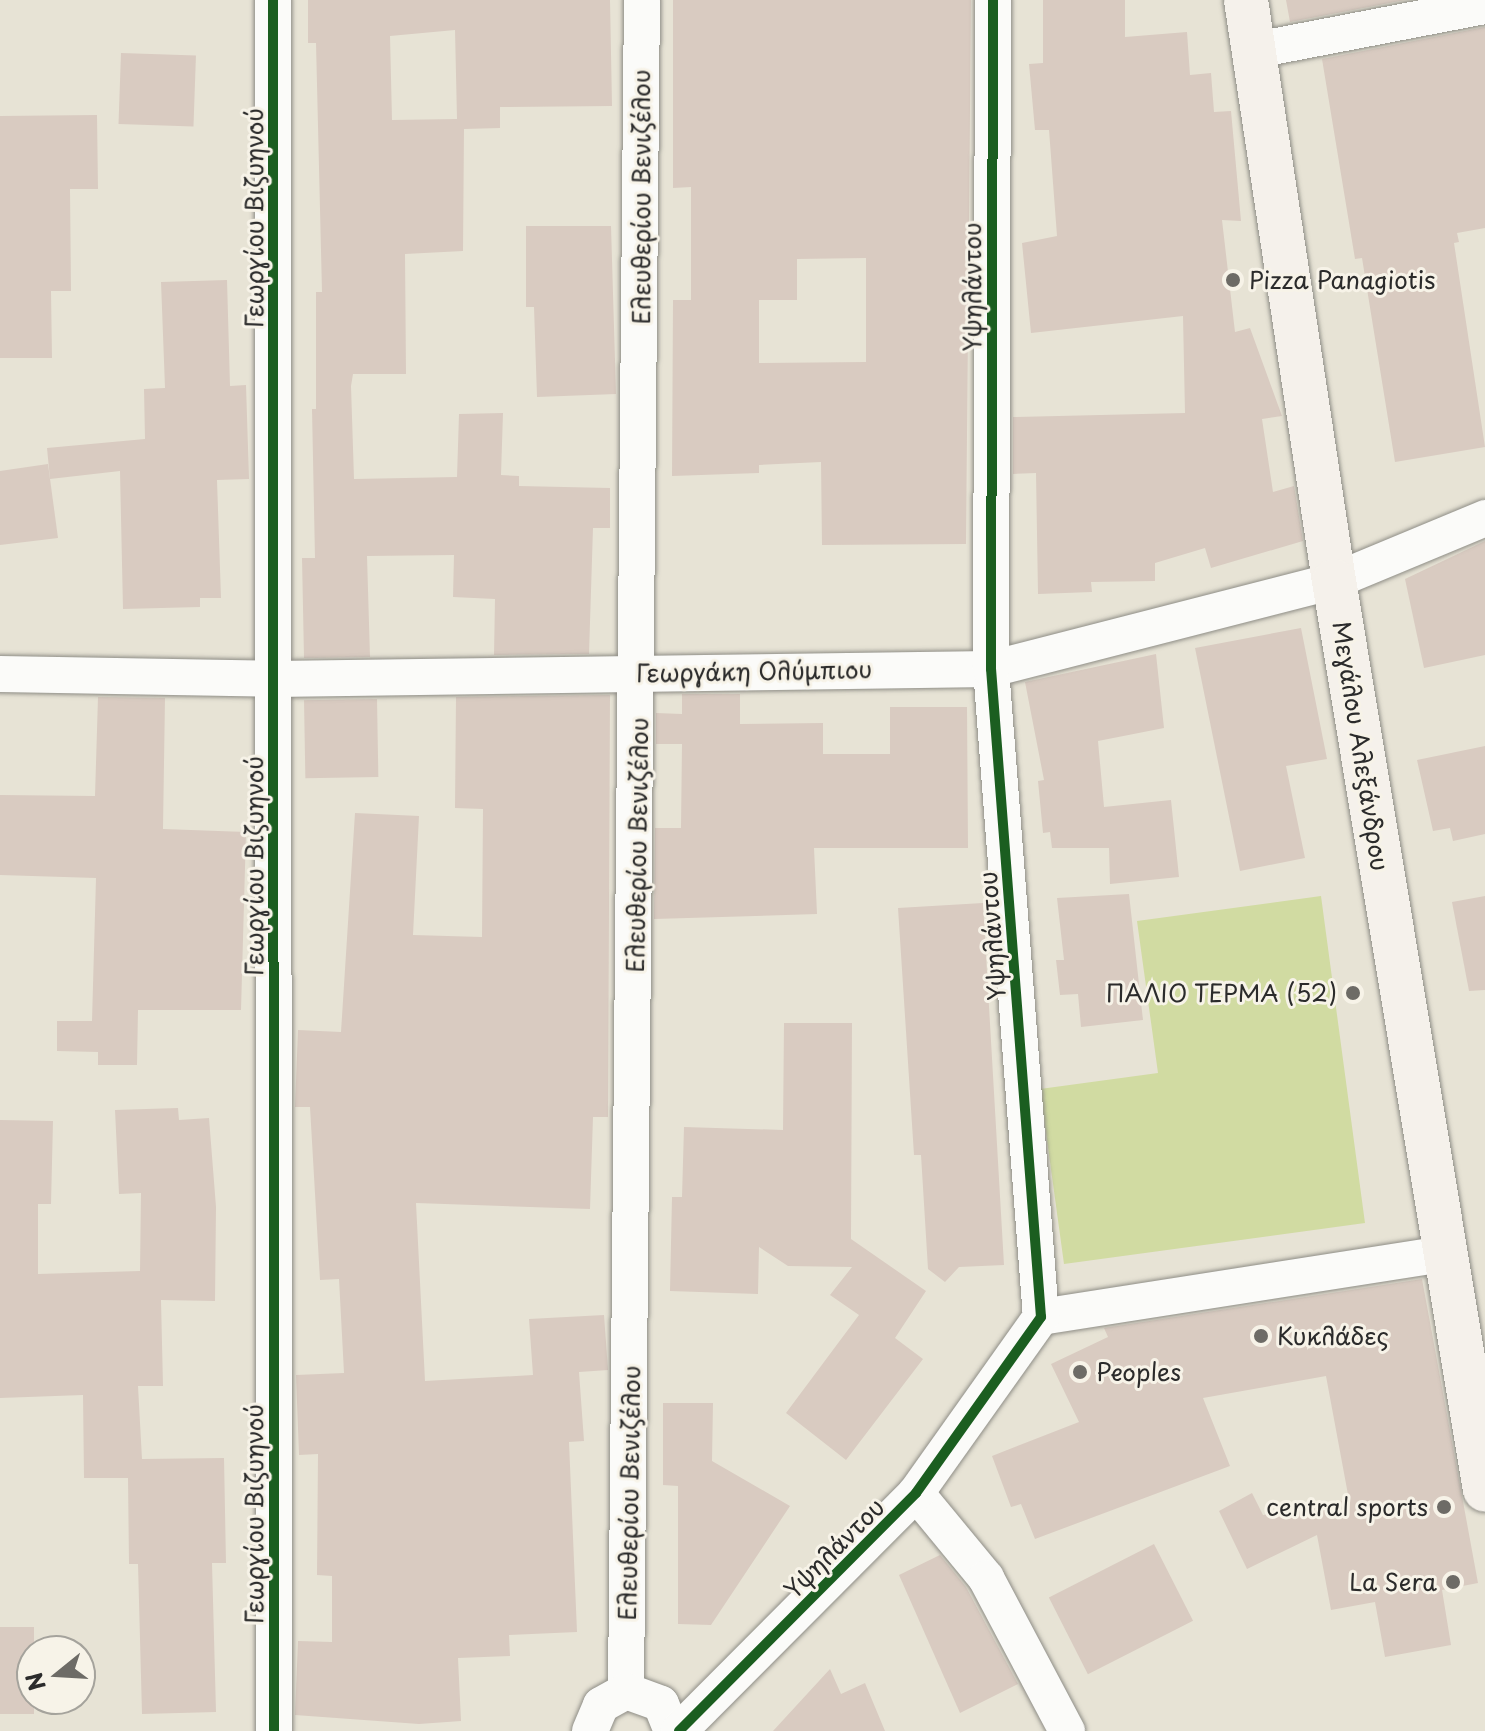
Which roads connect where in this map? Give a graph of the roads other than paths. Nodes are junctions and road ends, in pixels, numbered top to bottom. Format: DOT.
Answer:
graph roads {
  1 [pos="273,0"];
  2 [pos="642,0"];
  3 [pos="993,0"];
  4 [pos="1246,0"];
  5 [pos="1485,6"];
  6 [pos="1256,50"];
  7 [pos="1485,518"];
  8 [pos="1334,581"];
  9 [pos="991,669"];
  10 [pos="639,673"];
  11 [pos="0,674"];
  12 [pos="274,679"];
  13 [pos="1443,1254"];
  14 [pos="1041,1317"];
  15 [pos="1476,1381"];
  16 [pos="1485,1490"];
  17 [pos="916,1493"];
  18 [pos="626,1691"];
  19 [pos="274,1731"];
  20 [pos="590,1731"];
  21 [pos="672,1731"];
  22 [pos="679,1731"];
  23 [pos="1067,1731"];
  1 -- 12 [label="street, Γεωργίου Βιζυηνού"];
  2 -- 10 [label="street, Ελευθερίου Βενιζέλου"];
  3 -- 9 [label="street, Υψηλάντου"];
  4 -- 6 [label="street, Μεγάλου Αλεξάνδρου"];
  5 -- 6 [label="street"];
  6 -- 8 [label="street, Μεγάλου Αλεξάνδρου"];
  7 -- 8 [label="street, Γεωργάκη Ολύμπιου"];
  8 -- 9 [label="street, Γεωργάκη Ολύμπιου"];
  8 -- 13 [label="street, Μεγάλου Αλεξάνδρου"];
  9 -- 10 [label="street, Γεωργάκη Ολύμπιου"];
  9 -- 14 [label="street, Υψηλάντου"];
  10 -- 12 [label="street, Γεωργάκη Ολύμπιου"];
  10 -- 18 [label="street, Ελευθερίου Βενιζέλου"];
  11 -- 12 [label="street, Γεωργάκη Ολύμπιου"];
  12 -- 19 [label="street, Γεωργίου Βιζυηνού"];
  13 -- 14 [label="street"];
  13 -- 15 [label="street, Μεγάλου Αλεξάνδρου"];
  14 -- 17 [label="street, Υψηλάντου"];
  15 -- 16 [label="street, Μεγάλου Αλεξάνδρου"];
  17 -- 22 [label="street, Υψηλάντου"];
  17 -- 23 [label="street"];
  18 -- 20 [label="street"];
  18 -- 21 [label="street"];
}
